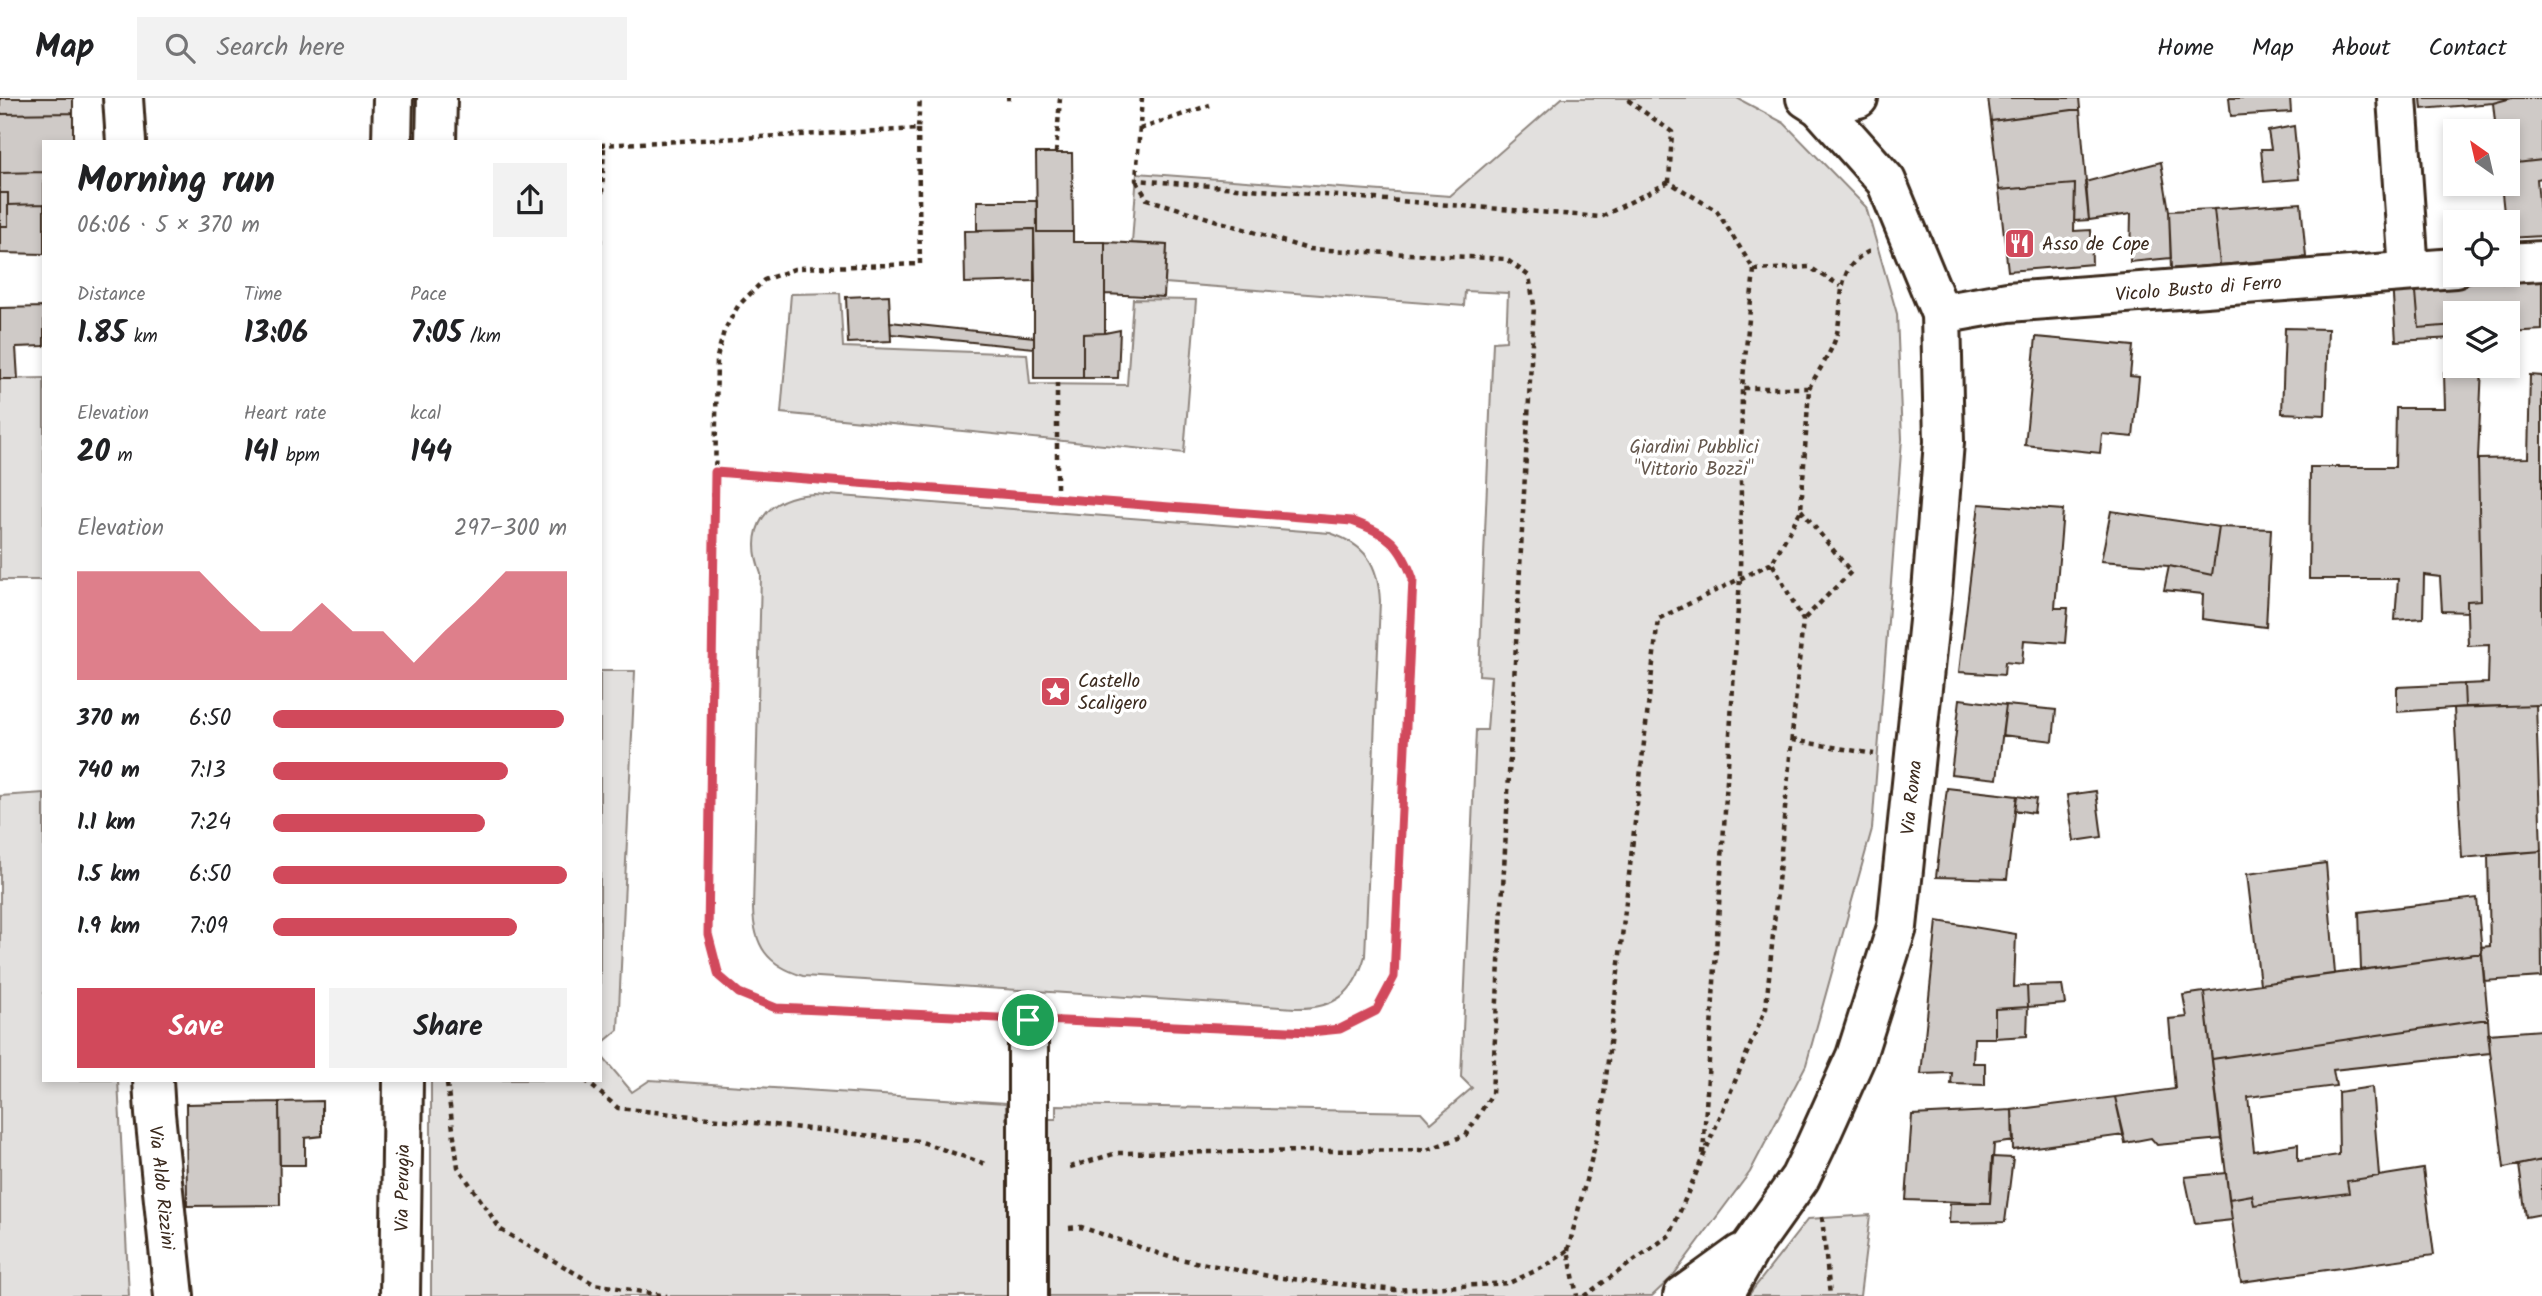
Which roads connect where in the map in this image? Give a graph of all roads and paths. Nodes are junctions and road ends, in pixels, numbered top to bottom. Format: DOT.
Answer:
graph roads {
  1 [pos="123,98"];
  2 [pos="393,98"];
  3 [pos="437,98"];
  4 [pos="920,98"];
  5 [pos="1006,98"];
  6 [pos="1016,98"];
  7 [pos="1060,98"];
  8 [pos="1142,98"];
  9 [pos="1625,98"];
  10 [pos="1858,98"];
  11 [pos="2397,98"];
  12 [pos="1813,102"];
  13 [pos="1210,105"];
  14 [pos="918,129"];
  15 [pos="1140,129"];
  16 [pos="126,140"];
  17 [pos="392,140"];
  18 [pos="436,140"];
  19 [pos="602,145"];
  20 [pos="1056,153"];
  21 [pos="1136,180"];
  22 [pos="1669,183"];
  23 [pos="1908,235"];
  24 [pos="2542,261"];
  25 [pos="2520,263"];
  26 [pos="2443,269"];
  27 [pos="1754,270"];
  28 [pos="2409,271"];
  29 [pos="1841,286"];
  30 [pos="1941,314"];
  31 [pos="1057,377"];
  32 [pos="1742,388"];
  33 [pos="1809,388"];
  34 [pos="715,472"];
  35 [pos="1057,498"];
  36 [pos="1801,510"];
  37 [pos="1772,562"];
  38 [pos="1740,578"];
  39 [pos="1803,620"];
  40 [pos="1792,740"];
  41 [pos="1914,761"];
  42 [pos="1028,1020"];
  43 [pos="153,1082"];
  44 [pos="403,1082"];
  45 [pos="446,1082"];
  46 [pos="587,1082"];
  47 [pos="1703,1158"];
  48 [pos="1030,1179"];
  49 [pos="1030,1230"];
  50 [pos="1751,1247"];
  51 [pos="1568,1250"];
  52 [pos="174,1296"];
  53 [pos="400,1296"];
  54 [pos="667,1296"];
  55 [pos="1028,1296"];
  56 [pos="1577,1296"];
  57 [pos="1584,1296"];
  58 [pos="1683,1296"];
  59 [pos="1723,1296"];
  1 -- 16 [label="street"];
  2 -- 17 [label="street"];
  3 -- 18 [label="street"];
  4 -- 14 [label="path"];
  5 -- 6 [label="path"];
  7 -- 20 [label="path"];
  8 -- 15 [label="path"];
  9 -- 22 [label="path"];
  10 -- 12 [label="street"];
  11 -- 28 [label="street"];
  12 -- 23 [label="street"];
  13 -- 15 [label="path"];
  14 -- 19 [label="path"];
  14 -- 34 [label="path"];
  15 -- 21 [label="path"];
  21 -- 22 [label="path"];
  21 -- 48 [label="path"];
  22 -- 27 [label="path"];
  23 -- 29 [label="path"];
  23 -- 30 [label="street"];
  24 -- 25 [label="street"];
  26 -- 28 [label="street, Vicolo Busto di Ferro"];
  27 -- 29 [label="path"];
  27 -- 32 [label="path"];
  28 -- 30 [label="street, Vicolo Busto di Ferro"];
  29 -- 33 [label="path"];
  30 -- 41 [label="street, Via Roma"];
  31 -- 35 [label="path"];
  32 -- 33 [label="path"];
  32 -- 38 [label="path"];
  33 -- 36 [label="path"];
  34 -- 35 [label="path"];
  34 -- 42 [label="path"];
  35 -- 42 [label="path"];
  36 -- 37 [label="path"];
  36 -- 39 [label="path"];
  37 -- 38 [label="path"];
  37 -- 39 [label="path"];
  38 -- 47 [label="path"];
  38 -- 51 [label="path"];
  39 -- 40 [label="path"];
  40 -- 41 [label="path"];
  40 -- 47 [label="path"];
  41 -- 50 [label="street, Via Roma"];
  42 -- 48 [label="street"];
  43 -- 52 [label="street, Via Aldo Rizzini"];
  44 -- 53 [label="street, Via Perugia"];
  45 -- 54 [label="path"];
  46 -- 48 [label="path"];
  47 -- 57 [label="path"];
  48 -- 49 [label="street"];
  49 -- 51 [label="path"];
  49 -- 55 [label="street"];
  50 -- 58 [label="street, Via Roma"];
  50 -- 59 [label="street, Via Roma"];
  51 -- 56 [label="path"];
}
